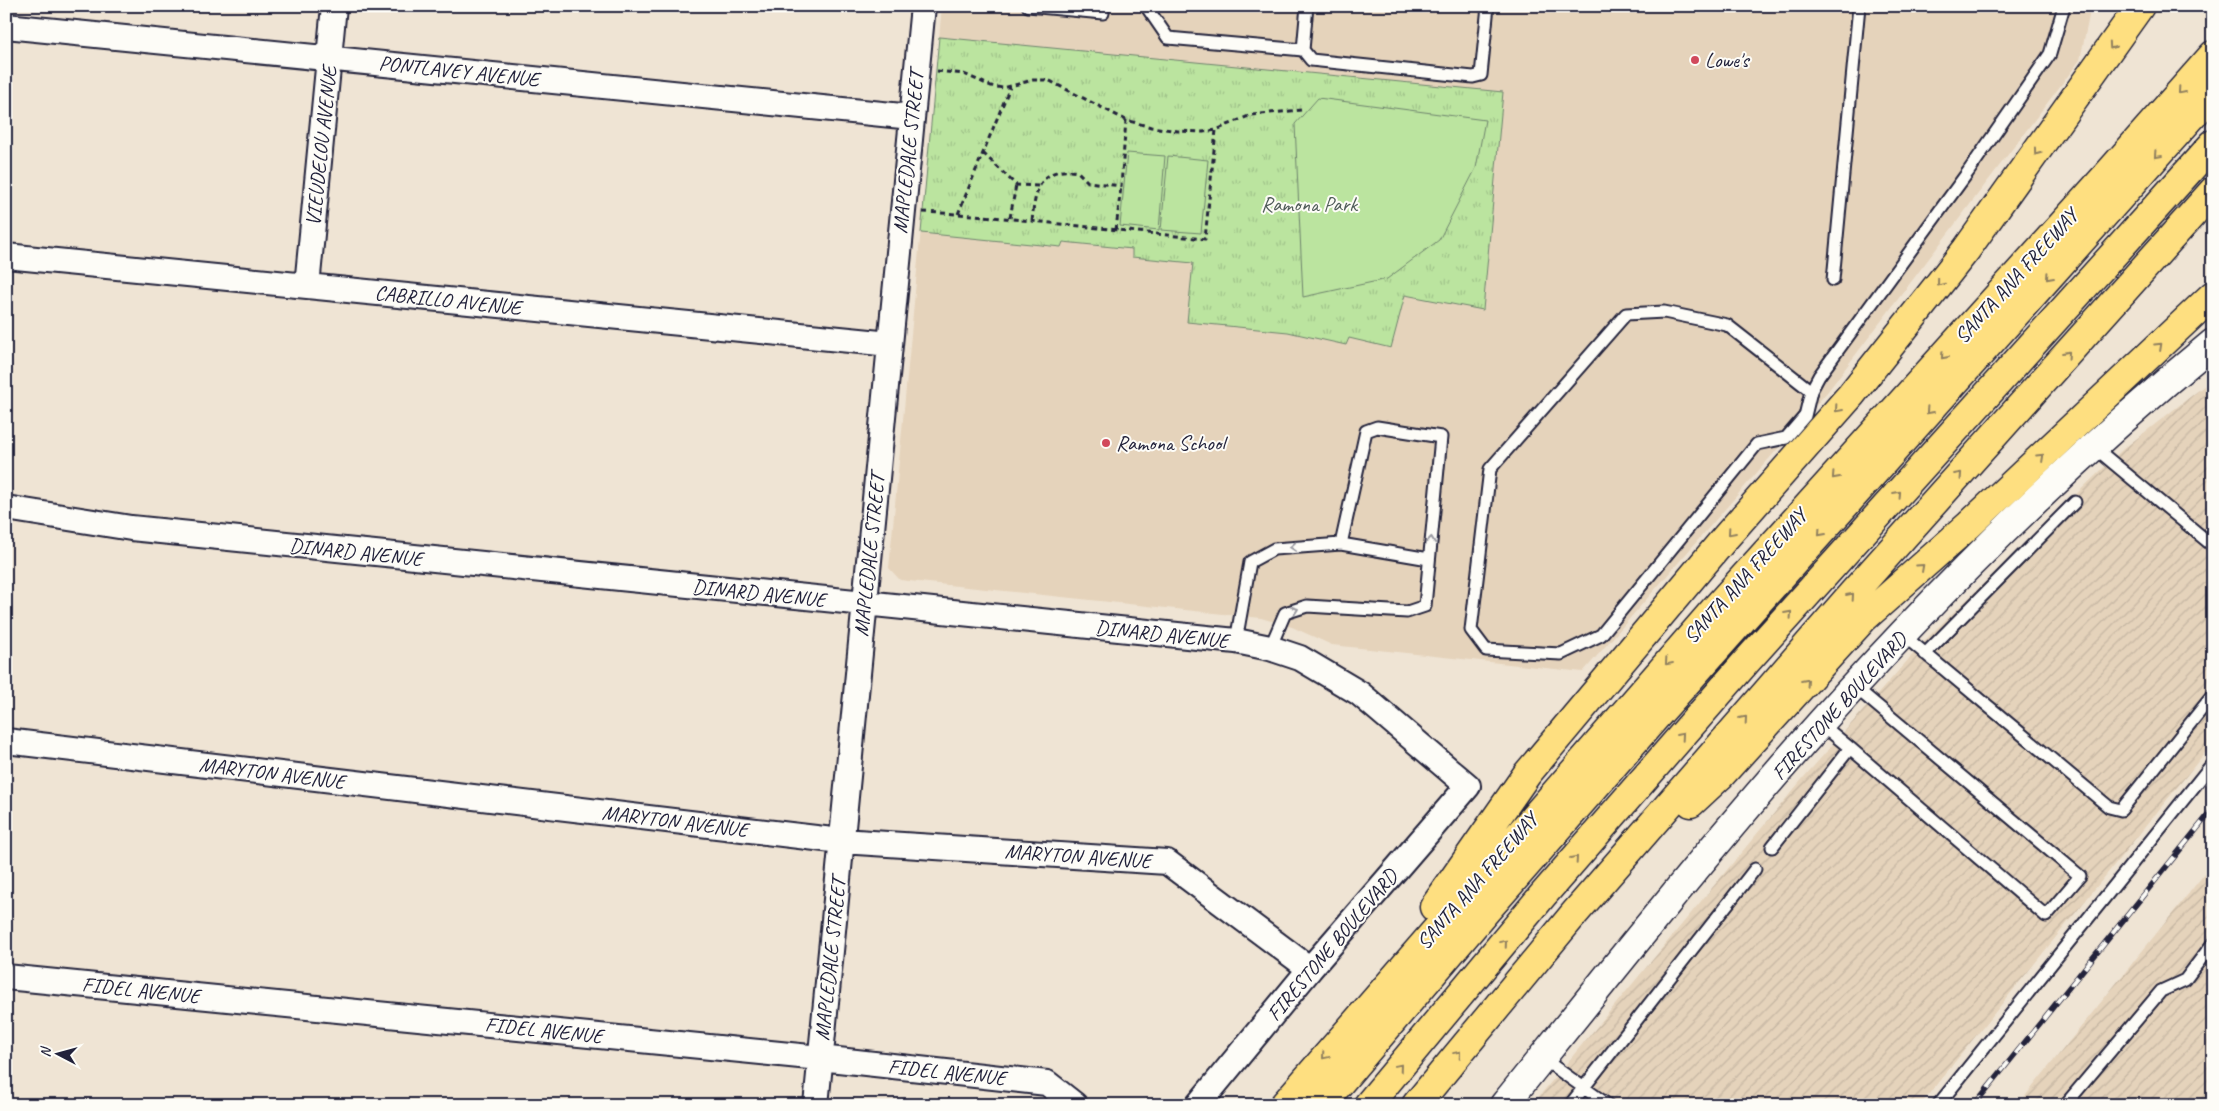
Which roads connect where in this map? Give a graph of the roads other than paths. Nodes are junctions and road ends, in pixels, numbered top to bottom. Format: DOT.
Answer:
graph roads {
  1 [pos="334,6"];
  2 [pos="923,6"];
  3 [pos="1028,6"];
  4 [pos="1146,6"];
  5 [pos="1307,6"];
  6 [pos="1488,6"];
  7 [pos="1860,6"];
  8 [pos="2064,6"];
  9 [pos="2140,6"];
  10 [pos="1103,13"];
  11 [pos="6,26"];
  12 [pos="1303,50"];
  13 [pos="2213,54"];
  14 [pos="329,58"];
  15 [pos="2213,93"];
  16 [pos="912,117"];
  17 [pos="2213,144"];
  18 [pos="2213,191"];
  19 [pos="6,256"];
  20 [pos="1833,280"];
  21 [pos="307,286"];
  22 [pos="2213,296"];
  23 [pos="2213,343"];
  24 [pos="890,344"];
  25 [pos="1810,391"];
  26 [pos="2094,447"];
  27 [pos="2074,502"];
  28 [pos="6,508"];
  29 [pos="1342,544"];
  30 [pos="2213,546"];
  31 [pos="1429,559"];
  32 [pos="864,604"];
  33 [pos="1903,636"];
  34 [pos="1236,641"];
  35 [pos="1270,648"];
  36 [pos="1925,654"];
  37 [pos="1855,687"];
  38 [pos="2213,695"];
  39 [pos="1821,724"];
  40 [pos="6,741"];
  41 [pos="1850,748"];
  42 [pos="2213,763"];
  43 [pos="1468,786"];
  44 [pos="841,841"];
  45 [pos="1772,847"];
  46 [pos="1755,869"];
  47 [pos="1574,914"];
  48 [pos="2213,944"];
  49 [pos="1310,969"];
  50 [pos="6,977"];
  51 [pos="1356,1019"];
  52 [pos="820,1058"];
  53 [pos="1542,1058"];
  54 [pos="1583,1086"];
  55 [pos="816,1105"];
  56 [pos="1075,1105"];
  57 [pos="1198,1105"];
  58 [pos="1284,1105"];
  59 [pos="1321,1105"];
  60 [pos="1368,1105"];
  61 [pos="1416,1105"];
  62 [pos="1504,1105"];
  63 [pos="1570,1105"];
  64 [pos="1608,1105"];
  65 [pos="1938,1105"];
  66 [pos="2065,1105"];
  1 -- 14 [label="street, VIEUDELOU AVENUE"];
  2 -- 16 [label="street, MAPLEDALE STREET"];
  3 -- 10 [label="lane"];
  4 -- 12 [label="lane"];
  5 -- 12 [label="lane"];
  6 -- 12 [label="lane"];
  7 -- 20 [label="lane"];
  8 -- 25 [label="lane"];
  9 -- 51 [label="highway, one-way"];
  11 -- 14 [label="street, PONTLAVEY AVENUE"];
  13 -- 51 [label="highway, SANTA ANA FREEWAY, one-way"];
  14 -- 16 [label="street, PONTLAVEY AVENUE"];
  14 -- 21 [label="street, VIEUDELOU AVENUE"];
  15 -- 59 [label="highway, one-way"];
  16 -- 24 [label="street, MAPLEDALE STREET"];
  60 -- 17 [label="highway, one-way"];
  47 -- 18 [label="highway, one-way"];
  19 -- 21 [label="street, CABRILLO AVENUE"];
  21 -- 24 [label="street, CABRILLO AVENUE"];
  47 -- 22 [label="highway, one-way"];
  23 -- 26 [label="street, FIRESTONE BOULEVARD"];
  24 -- 32 [label="street, MAPLEDALE STREET"];
  25 -- 25 [label="lane"];
  26 -- 30 [label="lane"];
  26 -- 33 [label="street, FIRESTONE BOULEVARD"];
  27 -- 36 [label="lane"];
  28 -- 32 [label="street, DINARD AVENUE"];
  29 -- 31 [label="lane"];
  31 -- 29 [label="lane, one-way"];
  29 -- 34 [label="lane, one-way"];
  35 -- 31 [label="lane, one-way"];
  32 -- 34 [label="street, DINARD AVENUE"];
  32 -- 44 [label="street, MAPLEDALE STREET"];
  33 -- 36 [label="lane"];
  33 -- 37 [label="street, FIRESTONE BOULEVARD"];
  34 -- 35 [label="street, DINARD AVENUE"];
  35 -- 43 [label="street, DINARD AVENUE"];
  36 -- 38 [label="lane"];
  37 -- 39 [label="street, FIRESTONE BOULEVARD"];
  37 -- 41 [label="lane"];
  39 -- 41 [label="lane"];
  39 -- 53 [label="street, FIRESTONE BOULEVARD"];
  40 -- 44 [label="street, MARYTON AVENUE"];
  41 -- 45 [label="lane"];
  42 -- 65 [label="lane"];
  43 -- 49 [label="street, FIRESTONE BOULEVARD"];
  44 -- 49 [label="street, MARYTON AVENUE"];
  44 -- 52 [label="street, MAPLEDALE STREET"];
  46 -- 54 [label="lane"];
  61 -- 47 [label="highway, one-way"];
  48 -- 66 [label="lane"];
  49 -- 57 [label="street, FIRESTONE BOULEVARD"];
  50 -- 52 [label="street, FIDEL AVENUE"];
  51 -- 58 [label="highway, SANTA ANA FREEWAY, one-way"];
  52 -- 55 [label="street, MAPLEDALE STREET"];
  52 -- 56 [label="street, FIDEL AVENUE"];
  53 -- 54 [label="lane"];
  53 -- 62 [label="street, FIRESTONE BOULEVARD"];
  54 -- 63 [label="lane"];
  54 -- 64 [label="lane"];
}
